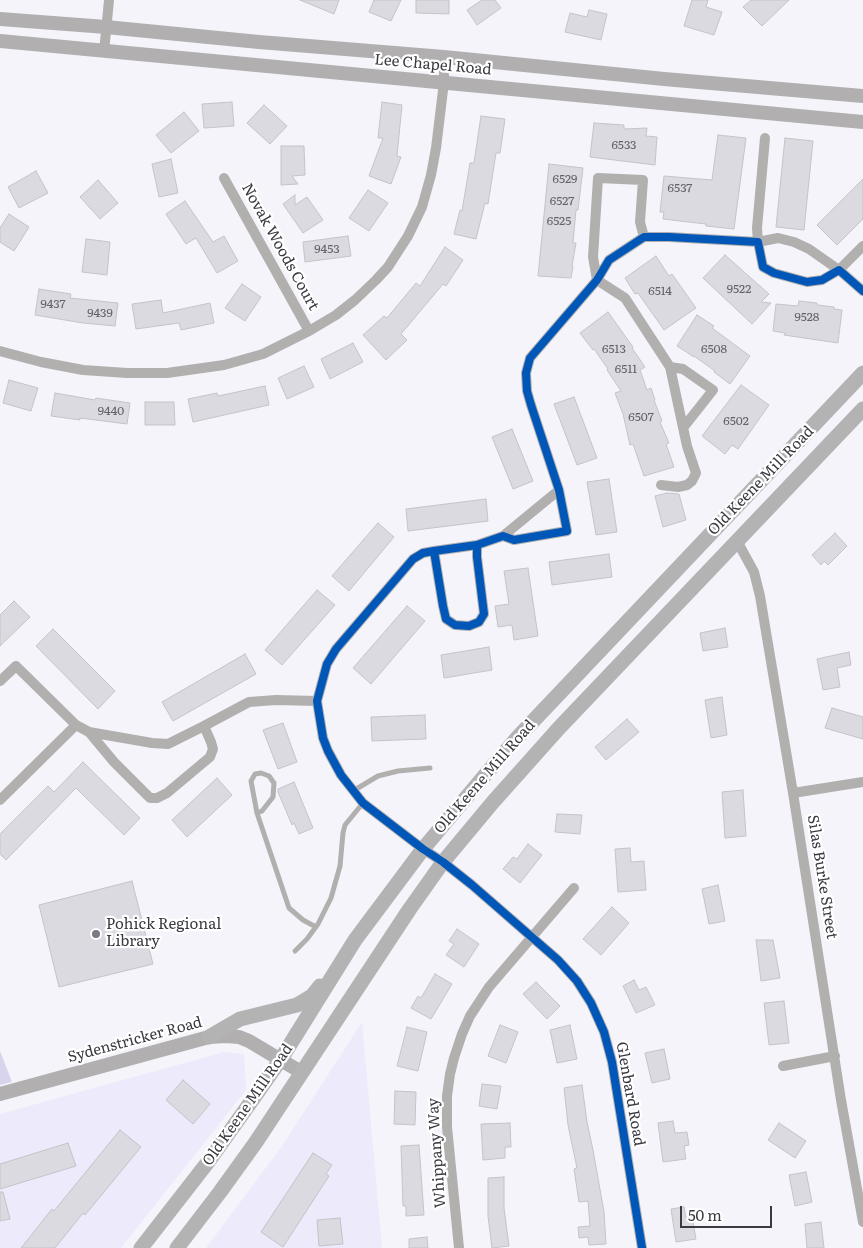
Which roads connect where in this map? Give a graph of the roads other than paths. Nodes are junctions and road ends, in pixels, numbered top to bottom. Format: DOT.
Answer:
graph roads {
  1 [pos="109,0"];
  2 [pos="0,19"];
  3 [pos="106,27"];
  4 [pos="0,41"];
  5 [pos="104,52"];
  6 [pos="444,57"];
  7 [pos="444,82"];
  8 [pos="863,96"];
  9 [pos="863,122"];
  10 [pos="765,138"];
  11 [pos="224,178"];
  12 [pos="644,237"];
  13 [pos="758,242"];
  14 [pos="863,246"];
  15 [pos="839,270"];
  16 [pos="597,280"];
  17 [pos="863,291"];
  18 [pos="309,331"];
  19 [pos="0,351"];
  20 [pos="670,367"];
  21 [pos="863,374"];
  22 [pos="863,409"];
  23 [pos="683,428"];
  24 [pos="661,485"];
  25 [pos="559,490"];
  26 [pos="503,536"];
  27 [pos="737,541"];
  28 [pos="477,545"];
  29 [pos="434,552"];
  30 [pos="0,681"];
  31 [pos="317,701"];
  32 [pos="76,726"];
  33 [pos="204,726"];
  34 [pos="89,732"];
  35 [pos="430,768"];
  36 [pos="863,782"];
  37 [pos="353,791"];
  38 [pos="793,793"];
  39 [pos="0,800"];
  40 [pos="363,803"];
  41 [pos="257,813"];
  42 [pos="423,849"];
  43 [pos="443,862"];
  44 [pos="574,888"];
  45 [pos="316,927"];
  46 [pos="532,937"];
  47 [pos="295,951"];
  48 [pos="342,961"];
  49 [pos="208,1037"];
  50 [pos="835,1056"];
  51 [pos="281,1059"];
  52 [pos="783,1066"];
  53 [pos="301,1072"];
  54 [pos="0,1094"];
  55 [pos="863,1222"];
  56 [pos="141,1248"];
  57 [pos="177,1248"];
  58 [pos="459,1248"];
  59 [pos="642,1248"];
  1 -- 3 [label="street"];
  2 -- 3 [label="main road, Lee Chapel Road"];
  3 -- 5 [label="street"];
  3 -- 6 [label="main road, Lee Chapel Road"];
  4 -- 5 [label="main road, Lee Chapel Road"];
  5 -- 7 [label="main road, Lee Chapel Road"];
  6 -- 7 [label="street"];
  6 -- 8 [label="main road, Lee Chapel Road"];
  7 -- 9 [label="main road, Lee Chapel Road"];
  7 -- 18 [label="street"];
  10 -- 13 [label="street"];
  11 -- 18 [label="street, Novak Woods Court"];
  12 -- 13 [label="street"];
  12 -- 16 [label="street"];
  12 -- 16 [label="street"];
  13 -- 15 [label="street"];
  13 -- 15 [label="street"];
  14 -- 15 [label="street"];
  15 -- 17 [label="street"];
  16 -- 20 [label="street"];
  16 -- 25 [label="street"];
  18 -- 19 [label="street"];
  20 -- 23 [label="street"];
  20 -- 23 [label="street"];
  21 -- 42 [label="main road, Old Keene Mill Road"];
  22 -- 27 [label="main road, Old Keene Mill Road"];
  23 -- 24 [label="street"];
  25 -- 26 [label="street"];
  25 -- 26 [label="street"];
  26 -- 28 [label="street"];
  27 -- 38 [label="street, Silas Burke Street"];
  27 -- 43 [label="main road, Old Keene Mill Road"];
  28 -- 29 [label="street"];
  28 -- 29 [label="street"];
  29 -- 31 [label="street"];
  30 -- 32 [label="street"];
  31 -- 33 [label="street"];
  31 -- 37 [label="street, Glenbard Road"];
  32 -- 34 [label="street"];
  32 -- 39 [label="street"];
  33 -- 34 [label="street"];
  33 -- 34 [label="street"];
  35 -- 37 [label="lane"];
  36 -- 38 [label="street"];
  37 -- 40 [label="street, Glenbard Road"];
  38 -- 50 [label="street, Silas Burke Street"];
  40 -- 42 [label="street, Glenbard Road"];
  40 -- 45 [label="lane"];
  41 -- 41 [label="lane"];
  41 -- 45 [label="lane"];
  42 -- 43 [label="street, Glenbard Road"];
  42 -- 48 [label="main road, Old Keene Mill Road"];
  43 -- 46 [label="street, Glenbard Road"];
  43 -- 53 [label="main road, Old Keene Mill Road"];
  44 -- 46 [label="street, Whippany Way"];
  45 -- 47 [label="lane"];
  46 -- 58 [label="street, Whippany Way"];
  46 -- 59 [label="street, Glenbard Road"];
  48 -- 49 [label="main road"];
  48 -- 51 [label="main road, Old Keene Mill Road"];
  49 -- 51 [label="main road, Sydenstricker Road"];
  49 -- 54 [label="main road, Sydenstricker Road"];
  50 -- 52 [label="street"];
  50 -- 55 [label="street, Silas Burke Street"];
  51 -- 53 [label="main road, Sydenstricker Road"];
  51 -- 56 [label="main road, Old Keene Mill Road"];
  53 -- 57 [label="main road, Old Keene Mill Road"];
}
